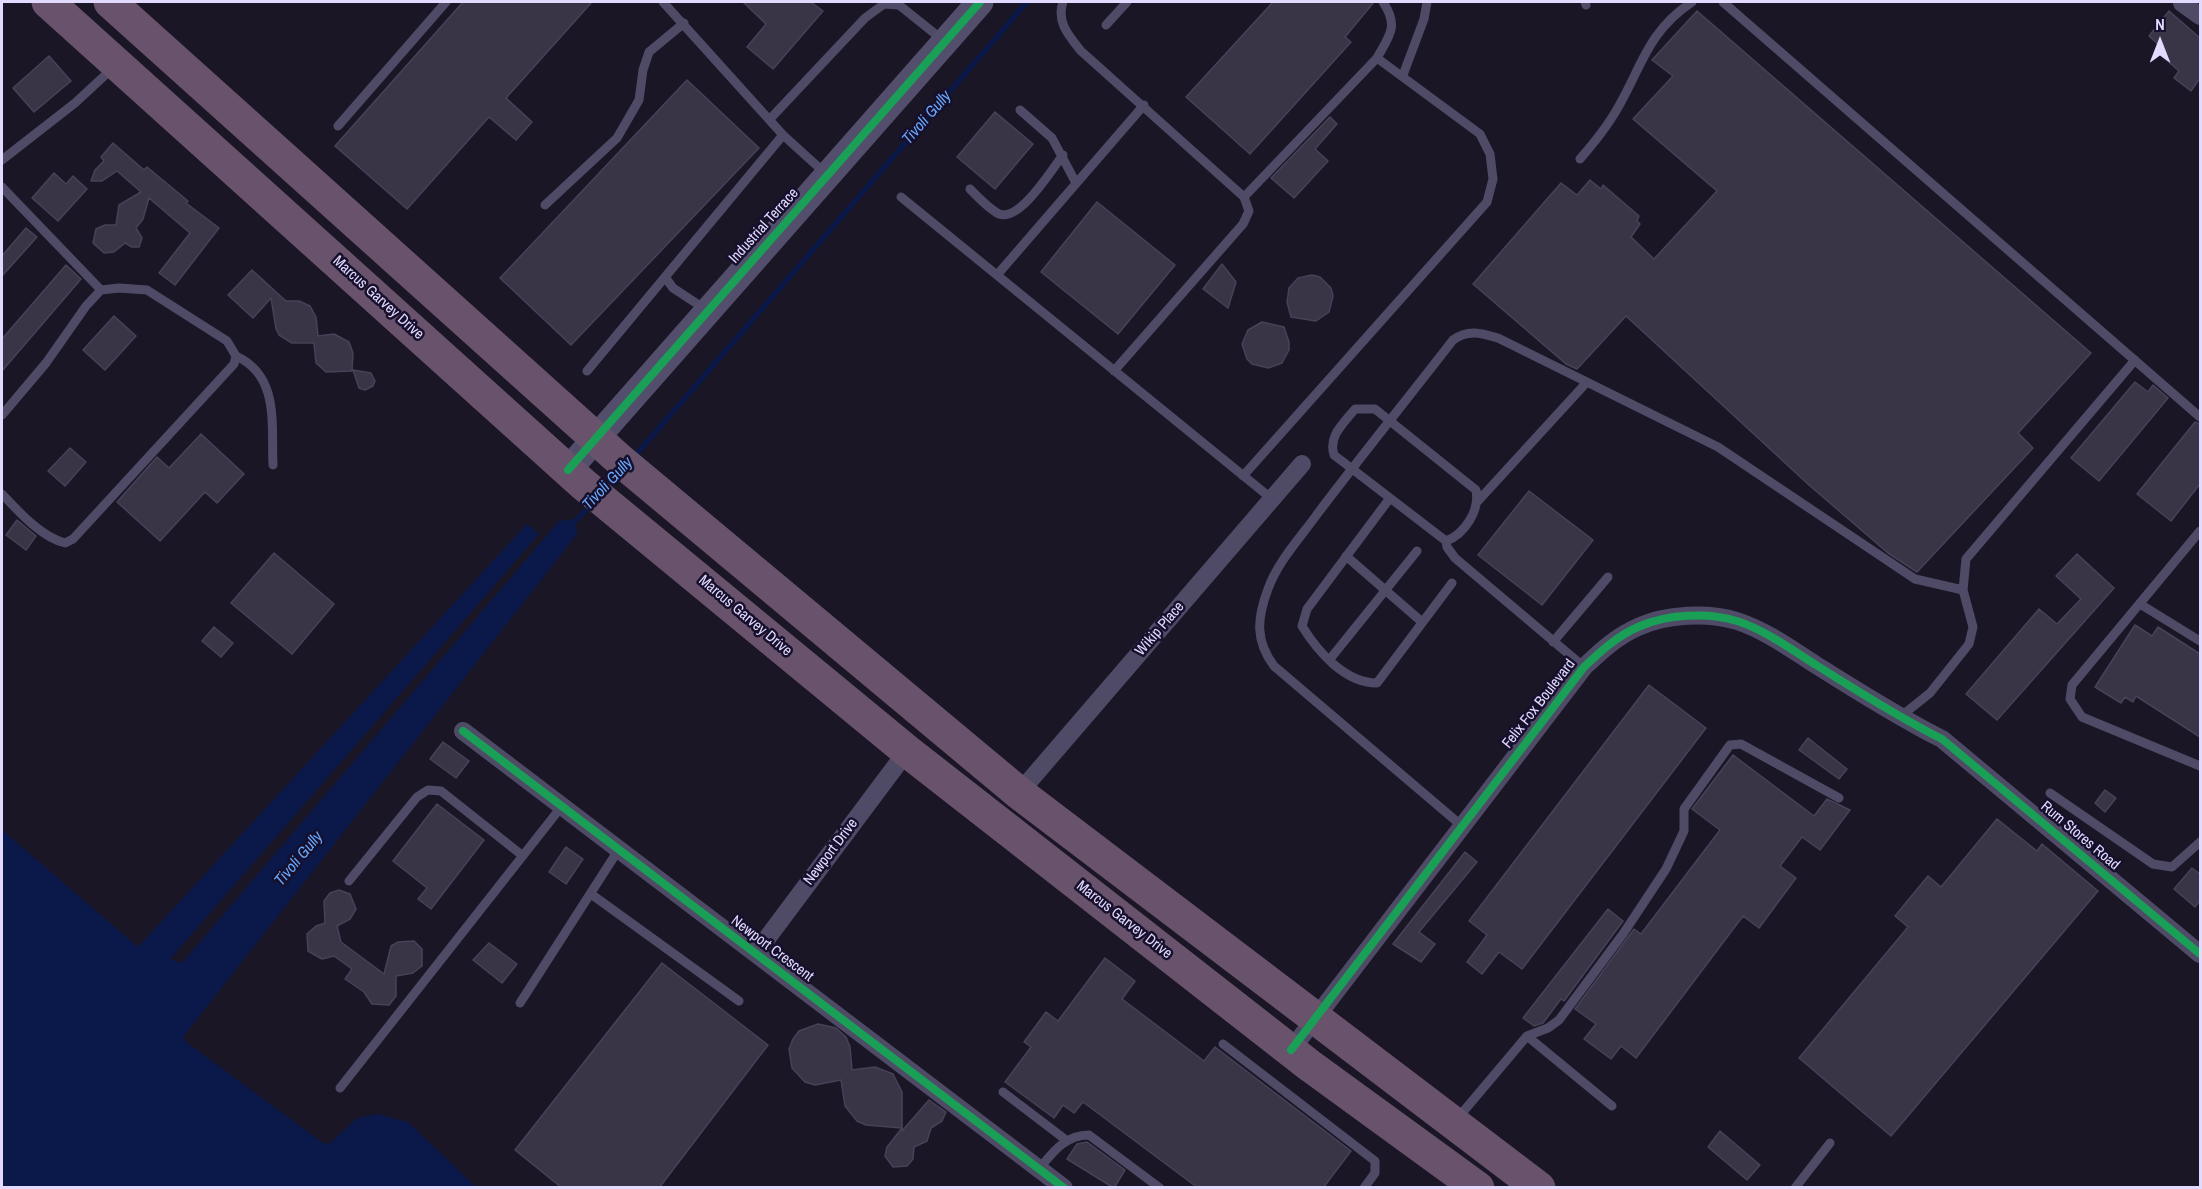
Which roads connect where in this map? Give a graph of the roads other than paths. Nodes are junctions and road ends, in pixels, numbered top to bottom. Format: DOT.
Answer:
graph roads {
  1 [pos="48,2"];
  2 [pos="110,2"];
  3 [pos="446,2"];
  4 [pos="663,2"];
  5 [pos="980,2"];
  6 [pos="1063,2"];
  7 [pos="1127,2"];
  8 [pos="1383,2"];
  9 [pos="1426,2"];
  10 [pos="1692,2"];
  11 [pos="1723,2"];
  12 [pos="2182,3"];
  13 [pos="2200,16"];
  14 [pos="684,23"];
  15 [pos="1106,25"];
  16 [pos="945,42"];
  17 [pos="1377,58"];
  18 [pos="118,64"];
  19 [pos="1403,75"];
  20 [pos="1144,105"];
  21 [pos="1020,110"];
  22 [pos="770,119"];
  23 [pos="338,126"];
  24 [pos="783,135"];
  25 [pos="1063,155"];
  26 [pos="1580,159"];
  27 [pos="2,160"];
  28 [pos="827,175"];
  29 [pos="1076,183"];
  30 [pos="2,187"];
  31 [pos="969,189"];
  32 [pos="901,197"];
  33 [pos="1244,197"];
  34 [pos="545,205"];
  35 [pos="997,275"];
  36 [pos="665,277"];
  37 [pos="101,290"];
  38 [pos="707,310"];
  39 [pos="236,357"];
  40 [pos="2134,360"];
  41 [pos="587,371"];
  42 [pos="1114,371"];
  43 [pos="1587,382"];
  44 [pos="2,415"];
  45 [pos="2200,417"];
  46 [pos="1390,421"];
  47 [pos="595,438"];
  48 [pos="1302,464"];
  49 [pos="273,465"];
  50 [pos="1352,468"];
  51 [pos="568,470"];
  52 [pos="1243,476"];
  53 [pos="2,494"];
  54 [pos="1390,498"];
  55 [pos="1272,499"];
  56 [pos="1478,501"];
  57 [pos="2200,531"];
  58 [pos="1446,541"];
  59 [pos="1416,551"];
  60 [pos="1346,556"];
  61 [pos="1608,577"];
  62 [pos="1452,583"];
  63 [pos="1384,589"];
  64 [pos="1963,590"];
  65 [pos="2140,604"];
  66 [pos="1422,622"];
  67 [pos="2200,640"];
  68 [pos="1553,642"];
  69 [pos="1330,659"];
  70 [pos="1584,667"];
  71 [pos="1900,717"];
  72 [pos="464,731"];
  73 [pos="1942,739"];
  74 [pos="907,751"];
  75 [pos="2200,766"];
  76 [pos="1019,793"];
  77 [pos="2050,793"];
  78 [pos="1839,798"];
  79 [pos="562,806"];
  80 [pos="1462,826"];
  81 [pos="2200,842"];
  82 [pos="619,849"];
  83 [pos="523,856"];
  84 [pos="349,881"];
  85 [pos="591,894"];
  86 [pos="756,953"];
  87 [pos="2200,954"];
  88 [pos="739,1001"];
  89 [pos="520,1003"];
  90 [pos="1316,1018"];
  91 [pos="1527,1036"];
  92 [pos="1223,1044"];
  93 [pos="1292,1050"];
  94 [pos="339,1088"];
  95 [pos="1004,1092"];
  96 [pos="1612,1106"];
  97 [pos="1454,1123"];
  98 [pos="1066,1140"];
  99 [pos="1830,1143"];
  100 [pos="1039,1169"];
  101 [pos="1064,1188"];
  102 [pos="1160,1188"];
  103 [pos="1364,1188"];
  104 [pos="1478,1188"];
  105 [pos="1539,1188"];
  106 [pos="1795,1188"];
  1 -- 18 [label="highway, Marcus Garvey Drive"];
  2 -- 47 [label="highway"];
  3 -- 23 [label="lane"];
  4 -- 14 [label="lane"];
  5 -- 16 [label="street, Industrial Terrace"];
  6 -- 20 [label="lane"];
  7 -- 15 [label="lane"];
  8 -- 17 [label="lane"];
  9 -- 19 [label="lane"];
  10 -- 26 [label="lane"];
  11 -- 40 [label="lane"];
  12 -- 13 [label="street"];
  14 -- 22 [label="lane"];
  14 -- 34 [label="lane"];
  16 -- 22 [label="lane"];
  16 -- 28 [label="street, Industrial Terrace"];
  17 -- 19 [label="lane"];
  17 -- 33 [label="lane"];
  18 -- 27 [label="lane"];
  18 -- 51 [label="highway, Marcus Garvey Drive"];
  19 -- 52 [label="lane"];
  20 -- 29 [label="lane"];
  20 -- 33 [label="lane"];
  21 -- 25 [label="lane"];
  22 -- 24 [label="lane"];
  24 -- 28 [label="lane"];
  24 -- 36 [label="lane"];
  25 -- 29 [label="lane"];
  25 -- 31 [label="lane"];
  28 -- 38 [label="street, Industrial Terrace"];
  29 -- 35 [label="lane"];
  30 -- 37 [label="lane"];
  32 -- 35 [label="lane"];
  33 -- 42 [label="lane"];
  35 -- 42 [label="lane"];
  36 -- 38 [label="lane"];
  36 -- 41 [label="lane"];
  37 -- 39 [label="lane"];
  37 -- 44 [label="lane"];
  38 -- 47 [label="street, Industrial Terrace"];
  39 -- 49 [label="lane"];
  39 -- 53 [label="lane"];
  40 -- 45 [label="lane"];
  40 -- 64 [label="lane"];
  42 -- 52 [label="lane"];
  43 -- 46 [label="lane"];
  43 -- 56 [label="lane"];
  43 -- 64 [label="lane"];
  46 -- 50 [label="lane"];
  46 -- 50 [label="lane"];
  46 -- 56 [label="lane"];
  47 -- 51 [label="street, Industrial Terrace"];
  47 -- 76 [label="highway"];
  48 -- 55 [label="street, Wikip Place"];
  50 -- 54 [label="lane"];
  50 -- 80 [label="lane"];
  51 -- 74 [label="highway, Marcus Garvey Drive"];
  52 -- 55 [label="lane"];
  54 -- 58 [label="lane"];
  54 -- 60 [label="lane"];
  55 -- 76 [label="street, Wikip Place"];
  56 -- 58 [label="lane"];
  57 -- 65 [label="lane"];
  58 -- 68 [label="lane"];
  59 -- 63 [label="lane"];
  60 -- 63 [label="lane"];
  60 -- 69 [label="lane"];
  61 -- 68 [label="lane"];
  62 -- 66 [label="lane"];
  63 -- 66 [label="lane"];
  63 -- 69 [label="lane"];
  64 -- 71 [label="lane"];
  65 -- 67 [label="lane"];
  65 -- 75 [label="lane"];
  66 -- 69 [label="lane"];
  68 -- 70 [label="lane"];
  70 -- 71 [label="street, Felix Fox Boulevard"];
  70 -- 80 [label="street, Felix Fox Boulevard"];
  71 -- 73 [label="street, Felix Fox Boulevard"];
  72 -- 79 [label="street, Newport Crescent"];
  73 -- 87 [label="street, Rum Stores Road"];
  74 -- 86 [label="street, Newport Drive"];
  74 -- 93 [label="highway, Marcus Garvey Drive"];
  76 -- 90 [label="highway"];
  77 -- 81 [label="lane"];
  78 -- 91 [label="lane"];
  79 -- 82 [label="street, Newport Crescent"];
  79 -- 83 [label="lane"];
  80 -- 90 [label="street, Felix Fox Boulevard"];
  82 -- 85 [label="lane"];
  82 -- 86 [label="street, Newport Crescent"];
  83 -- 84 [label="lane"];
  83 -- 94 [label="lane"];
  85 -- 88 [label="lane"];
  85 -- 89 [label="lane"];
  86 -- 100 [label="street, Newport Crescent"];
  90 -- 93 [label="street, Felix Fox Boulevard"];
  90 -- 97 [label="highway"];
  91 -- 96 [label="lane"];
  91 -- 97 [label="lane"];
  92 -- 103 [label="lane"];
  93 -- 104 [label="highway, Marcus Garvey Drive"];
  95 -- 98 [label="lane"];
  97 -- 105 [label="highway"];
  98 -- 100 [label="lane"];
  98 -- 102 [label="lane"];
  99 -- 106 [label="lane"];
  100 -- 101 [label="street, Newport Crescent"];
}
